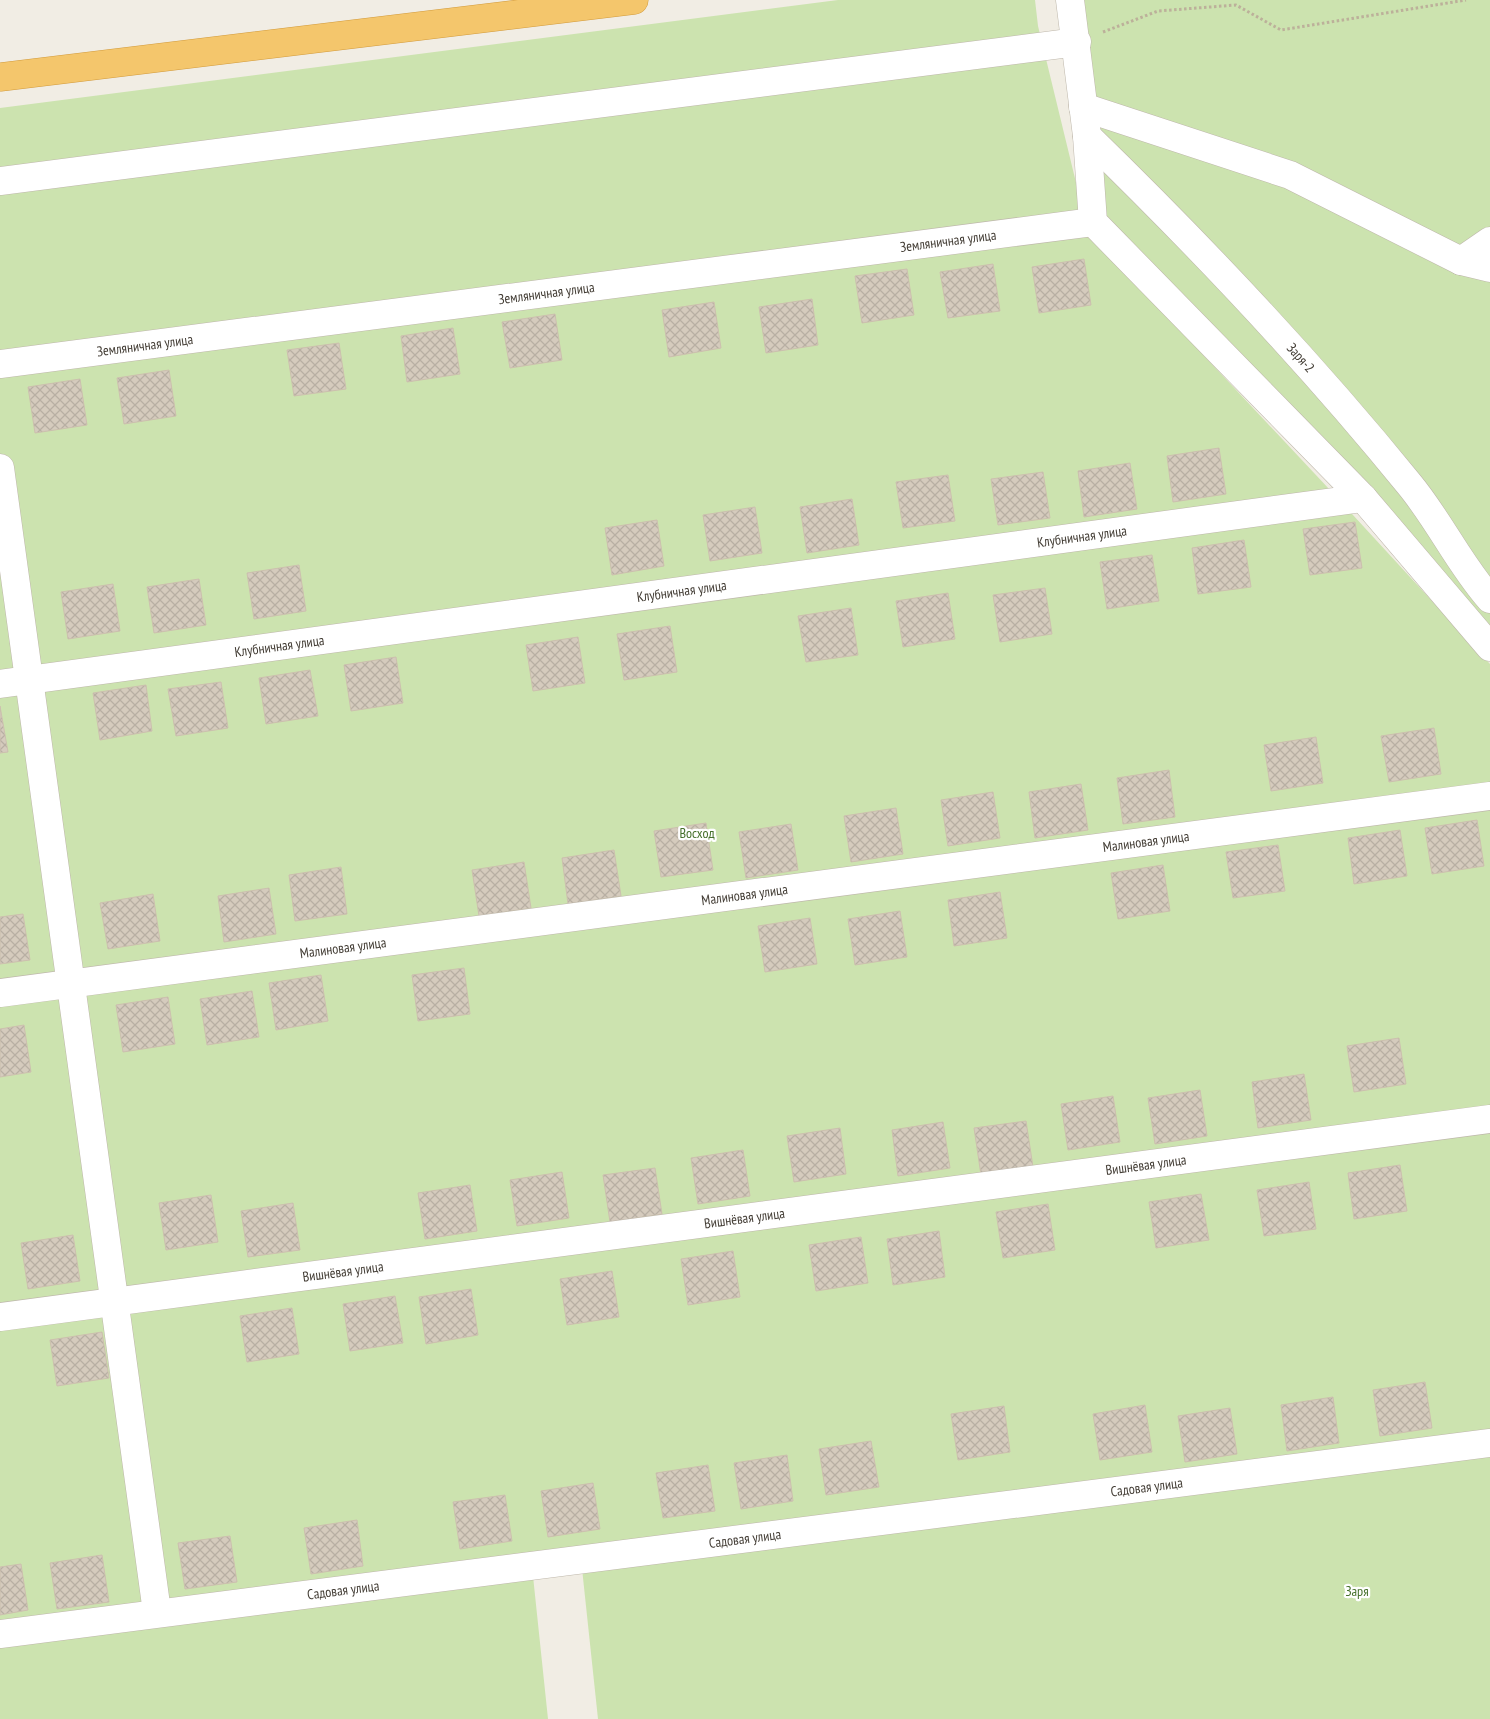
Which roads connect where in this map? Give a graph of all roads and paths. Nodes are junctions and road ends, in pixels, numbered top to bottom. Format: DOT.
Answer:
graph roads {
  1 [pos="634,0"];
  2 [pos="1070,0"];
  3 [pos="1466,0"];
  4 [pos="1077,42"];
  5 [pos="0,77"];
  6 [pos="1083,107"];
  7 [pos="1088,136"];
  8 [pos="0,181"];
  9 [pos="1093,222"];
  10 [pos="1490,242"];
  11 [pos="1461,261"];
  12 [pos="1490,268"];
  13 [pos="0,364"];
  14 [pos="0,468"];
  15 [pos="1362,498"];
  16 [pos="1490,599"];
  17 [pos="1490,647"];
  18 [pos="29,680"];
  19 [pos="0,684"];
  20 [pos="1490,796"];
  21 [pos="70,984"];
  22 [pos="0,994"];
  23 [pos="1490,1119"];
  24 [pos="114,1302"];
  25 [pos="0,1317"];
  26 [pos="1490,1443"];
  27 [pos="157,1612"];
  28 [pos="0,1634"];
  1 -- 5 [label="highway"];
  2 -- 4 [label="street"];
  3 -- 4 [label="path"];
  4 -- 6 [label="street"];
  4 -- 8 [label="street"];
  6 -- 7 [label="street"];
  6 -- 11 [label="street"];
  7 -- 9 [label="street"];
  7 -- 16 [label="street, Заря-2"];
  9 -- 13 [label="street, Земляничная улица"];
  9 -- 15 [label="street"];
  10 -- 11 [label="street"];
  11 -- 12 [label="street"];
  14 -- 18 [label="street"];
  15 -- 17 [label="street"];
  15 -- 18 [label="street, Клубничная улица"];
  18 -- 19 [label="street, Клубничная улица"];
  18 -- 21 [label="street"];
  20 -- 21 [label="street, Малиновая улица"];
  21 -- 22 [label="street, Малиновая улица"];
  21 -- 24 [label="street"];
  23 -- 24 [label="street, Вишнёвая улица"];
  24 -- 25 [label="street, Вишнёвая улица"];
  24 -- 27 [label="street"];
  26 -- 27 [label="street, Садовая улица"];
  27 -- 28 [label="street, Садовая улица"];
}
